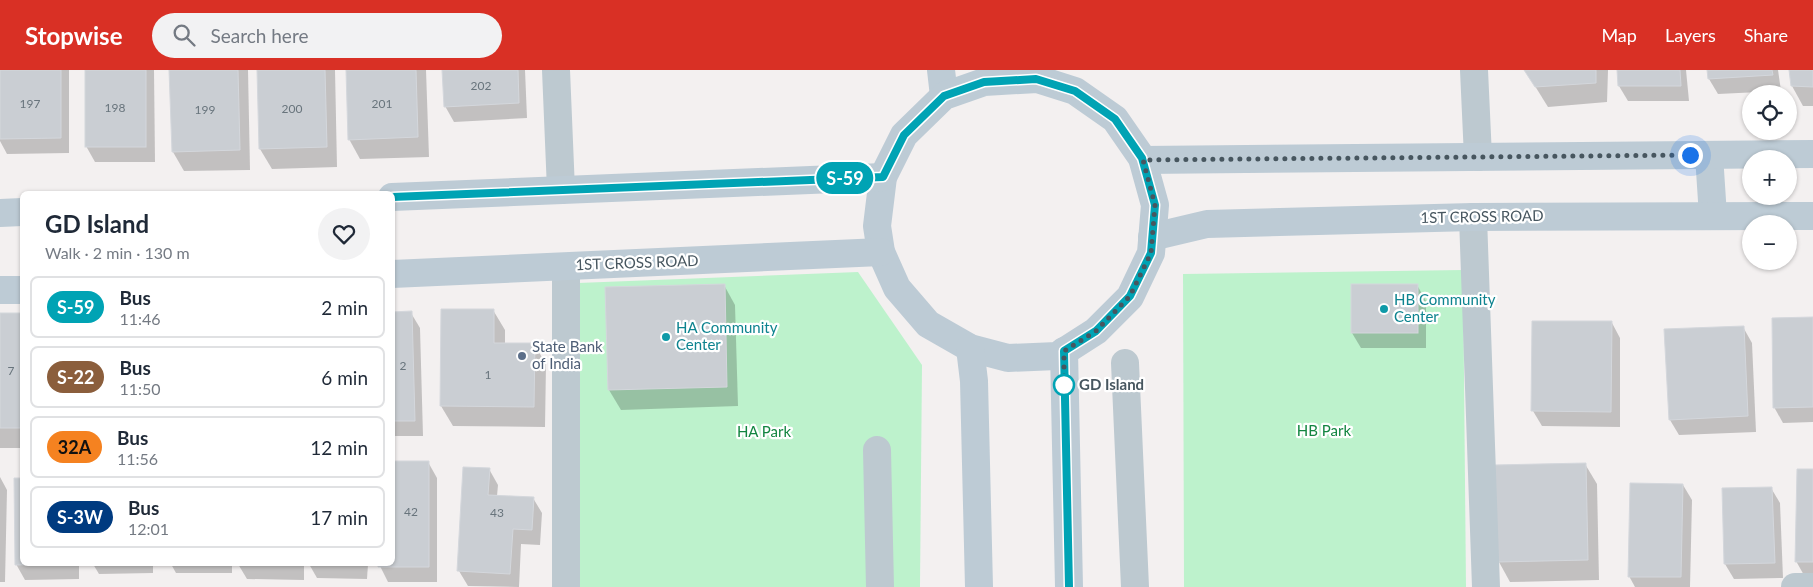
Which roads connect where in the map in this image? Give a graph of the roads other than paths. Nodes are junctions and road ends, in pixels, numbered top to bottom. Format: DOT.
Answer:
graph roads {
  1 [pos="556,70"];
  2 [pos="1474,70"];
  3 [pos="1036,74"];
  4 [pos="942,83"];
  5 [pos="1813,154"];
  6 [pos="1709,155"];
  7 [pos="1478,157"];
  8 [pos="1143,160"];
  9 [pos="883,177"];
  10 [pos="561,190"];
  11 [pos="395,197"];
  12 [pos="20,212"];
  13 [pos="0,213"];
  14 [pos="1713,216"];
  15 [pos="1813,216"];
  16 [pos="1473,217"];
  17 [pos="1152,237"];
  18 [pos="881,252"];
  19 [pos="566,266"];
  20 [pos="395,274"];
  21 [pos="0,290"];
  22 [pos="20,290"];
  23 [pos="970,348"];
  24 [pos="1064,351"];
  25 [pos="1125,363"];
  26 [pos="877,450"];
  27 [pos="566,587"];
  28 [pos="880,587"];
  29 [pos="978,587"];
  30 [pos="1069,587"];
  31 [pos="1135,587"];
  32 [pos="1486,587"];
  33 [pos="1795,587"];
  34 [pos="1813,587"];
  1 -- 10 [label="street"];
  2 -- 7 [label="street"];
  3 -- 4 [label="street"];
  3 -- 8 [label="street"];
  4 -- 9 [label="street"];
  5 -- 6 [label="street"];
  6 -- 7 [label="street"];
  6 -- 14 [label="street"];
  7 -- 8 [label="street"];
  8 -- 17 [label="street"];
  9 -- 10 [label="street"];
  9 -- 18 [label="street"];
  10 -- 11 [label="street"];
  12 -- 13 [label="street"];
  14 -- 15 [label="street, 1ST CROSS ROAD"];
  14 -- 16 [label="street, 1ST CROSS ROAD"];
  16 -- 17 [label="street, 1ST CROSS ROAD"];
  16 -- 32 [label="street"];
  17 -- 24 [label="street"];
  18 -- 19 [label="street, 1ST CROSS ROAD"];
  18 -- 23 [label="street"];
  19 -- 20 [label="street, 1ST CROSS ROAD"];
  19 -- 27 [label="street"];
  21 -- 22 [label="street"];
  23 -- 24 [label="street"];
  23 -- 29 [label="street"];
  24 -- 30 [label="street"];
  25 -- 31 [label="street"];
  26 -- 28 [label="street"];
  33 -- 34 [label="street"];
}
